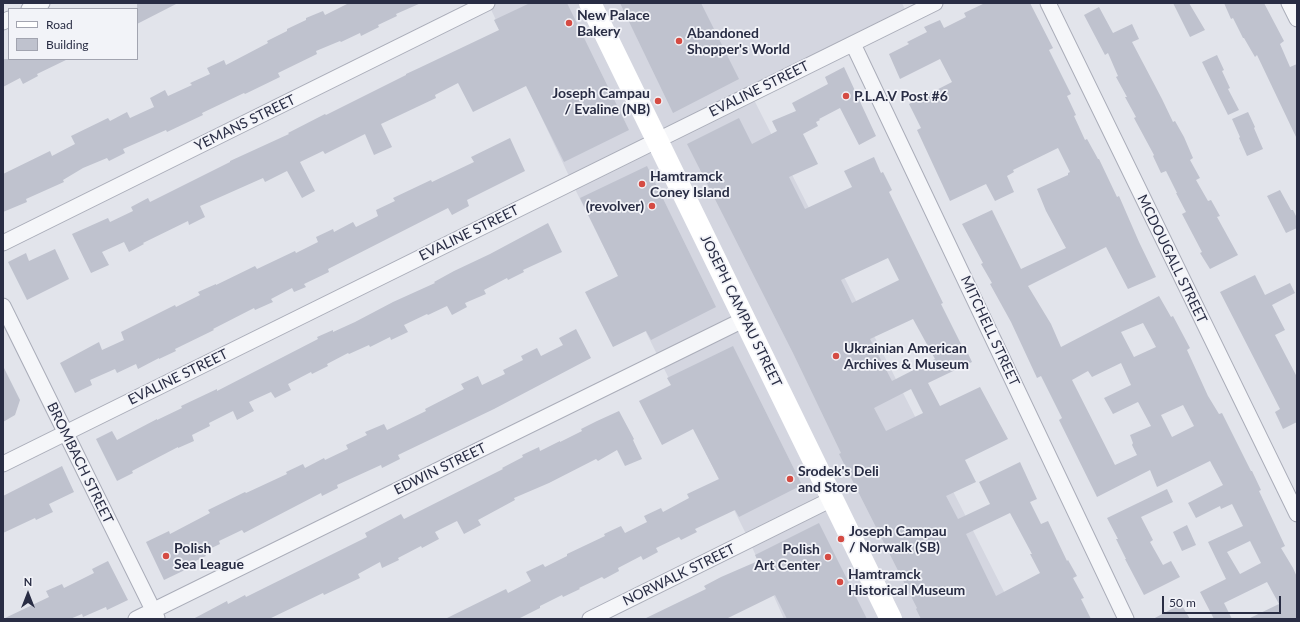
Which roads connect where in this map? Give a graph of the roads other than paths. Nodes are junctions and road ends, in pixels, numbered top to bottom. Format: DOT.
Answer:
graph roads {
  1 [pos="42,3"];
  2 [pos="487,3"];
  3 [pos="590,3"];
  4 [pos="935,3"];
  5 [pos="1048,3"];
  6 [pos="1289,3"];
  7 [pos="31,8"];
  8 [pos="1297,19"];
  9 [pos="853,44"];
  10 [pos="657,140"];
  11 [pos="3,243"];
  12 [pos="3,306"];
  13 [pos="745,319"];
  14 [pos="66,433"];
  15 [pos="3,464"];
  16 [pos="832,499"];
  17 [pos="1297,514"];
  18 [pos="156,615"];
  19 [pos="136,619"];
  20 [pos="590,619"];
  21 [pos="891,619"];
  22 [pos="1126,619"];
  1 -- 7 [label="street"];
  2 -- 11 [label="street, YEMANS STREET"];
  3 -- 10 [label="street, JOSEPH CAMPAU STREET"];
  4 -- 9 [label="street, EVALINE STREET"];
  5 -- 17 [label="street, MCDOUGALL STREET"];
  6 -- 8 [label="street"];
  9 -- 10 [label="street, EVALINE STREET"];
  9 -- 22 [label="street, MITCHELL STREET"];
  10 -- 13 [label="street, JOSEPH CAMPAU STREET"];
  10 -- 14 [label="street, EVALINE STREET"];
  12 -- 14 [label="street, BROMBACH STREET"];
  13 -- 16 [label="street, JOSEPH CAMPAU STREET"];
  13 -- 18 [label="street, EDWIN STREET"];
  14 -- 15 [label="street, EVALINE STREET"];
  14 -- 18 [label="street, BROMBACH STREET"];
  16 -- 20 [label="street, NORWALK STREET"];
  16 -- 21 [label="street, JOSEPH CAMPAU STREET"];
  18 -- 19 [label="street, EDWIN STREET"];
}
